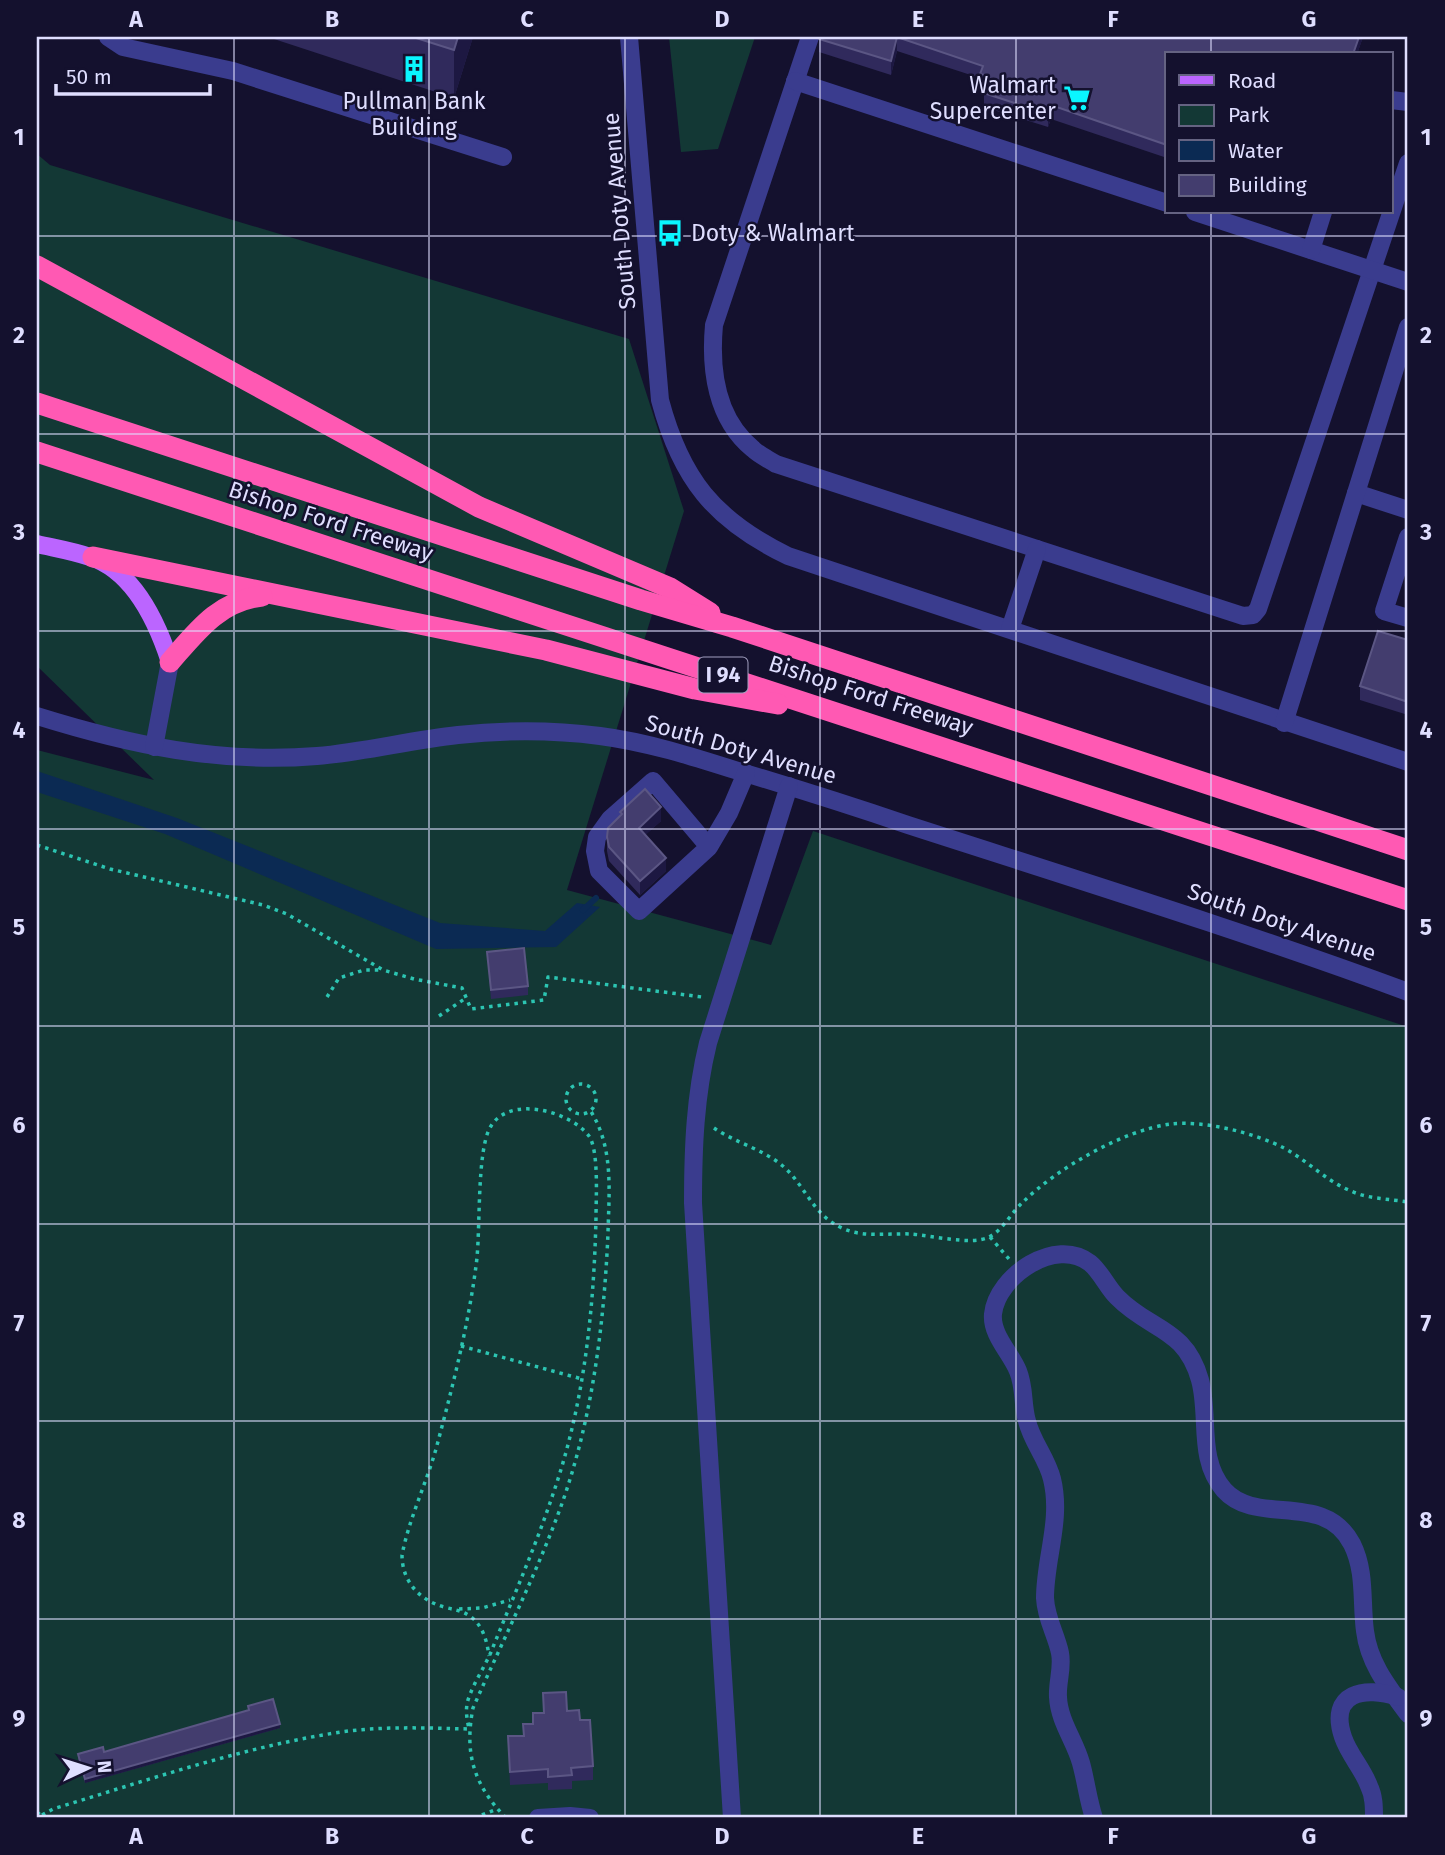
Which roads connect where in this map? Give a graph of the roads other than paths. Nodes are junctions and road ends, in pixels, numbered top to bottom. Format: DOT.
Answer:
graph roads {
  1 [pos="108,37"];
  2 [pos="629,37"];
  3 [pos="810,37"];
  4 [pos="795,81"];
  5 [pos="503,157"];
  6 [pos="1408,163"];
  7 [pos="1165,202"];
  8 [pos="1392,212"];
  9 [pos="1201,214"];
  10 [pos="1323,214"];
  11 [pos="1391,214"];
  12 [pos="1311,250"];
  13 [pos="37,266"];
  14 [pos="1373,271"];
  15 [pos="1408,282"];
  16 [pos="1408,327"];
  17 [pos="37,403"];
  18 [pos="37,452"];
  19 [pos="1356,493"];
  20 [pos="1408,510"];
  21 [pos="1408,537"];
  22 [pos="37,544"];
  23 [pos="1037,549"];
  24 [pos="93,557"];
  25 [pos="274,594"];
  26 [pos="1408,618"];
  27 [pos="732,627"];
  28 [pos="1010,629"];
  29 [pos="170,662"];
  30 [pos="37,716"];
  31 [pos="861,719"];
  32 [pos="1284,723"];
  33 [pos="154,747"];
  34 [pos="1408,762"];
  35 [pos="746,773"];
  36 [pos="789,786"];
  37 [pos="709,848"];
  38 [pos="1408,850"];
  39 [pos="1408,900"];
  40 [pos="1408,992"];
  41 [pos="1401,1698"];
  42 [pos="1408,1714"];
  43 [pos="538,1818"];
  44 [pos="590,1818"];
  45 [pos="732,1818"];
  46 [pos="1094,1818"];
  47 [pos="1374,1818"];
  1 -- 5 [label="street"];
  2 -- 28 [label="street, South Doty Avenue"];
  3 -- 4 [label="street"];
  4 -- 7 [label="street"];
  4 -- 23 [label="street"];
  6 -- 8 [label="street"];
  9 -- 12 [label="street"];
  10 -- 12 [label="street"];
  11 -- 14 [label="street"];
  12 -- 14 [label="street"];
  13 -- 27 [label="highway"];
  14 -- 15 [label="street"];
  14 -- 23 [label="street"];
  16 -- 19 [label="street"];
  17 -- 27 [label="highway, Bishop Ford Freeway / I 94"];
  18 -- 31 [label="highway, Bishop Ford Freeway / I 94"];
  19 -- 20 [label="street"];
  19 -- 32 [label="street"];
  21 -- 26 [label="street"];
  22 -- 24 [label="main road"];
  23 -- 28 [label="street"];
  24 -- 25 [label="highway"];
  24 -- 29 [label="main road"];
  25 -- 29 [label="highway"];
  25 -- 31 [label="highway"];
  27 -- 38 [label="highway, Bishop Ford Freeway / I 94"];
  28 -- 32 [label="street, South Doty Avenue"];
  29 -- 33 [label="street"];
  30 -- 33 [label="street, South Doty Avenue"];
  31 -- 39 [label="highway, Bishop Ford Freeway / I 94"];
  32 -- 34 [label="street, South Doty Avenue"];
  33 -- 35 [label="street, South Doty Avenue"];
  35 -- 36 [label="street, South Doty Avenue"];
  35 -- 37 [label="street"];
  36 -- 40 [label="street, South Doty Avenue"];
  36 -- 45 [label="street"];
  37 -- 37 [label="street"];
  41 -- 42 [label="street"];
  41 -- 46 [label="street"];
  41 -- 47 [label="street"];
  43 -- 44 [label="street"];
}
